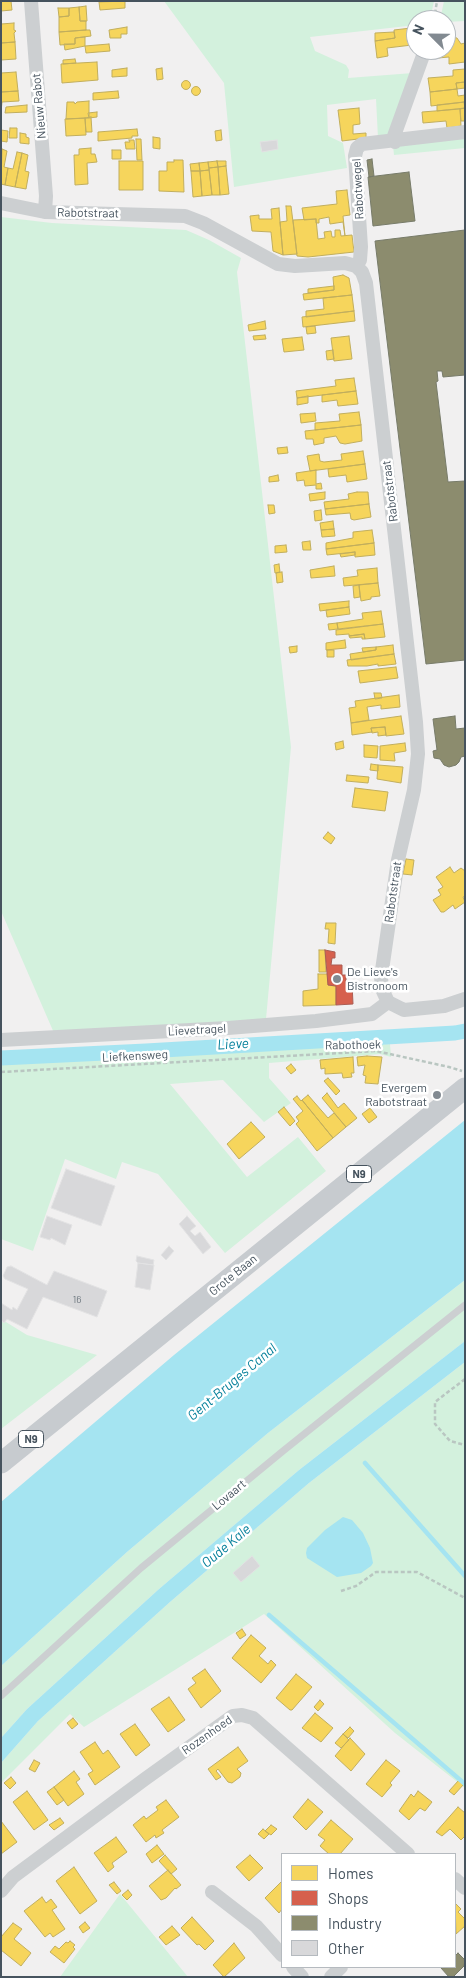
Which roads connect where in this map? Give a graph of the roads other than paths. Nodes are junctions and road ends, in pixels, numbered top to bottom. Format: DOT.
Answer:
graph roads {
  1 [pos="31,1"];
  2 [pos="421,60"];
  3 [pos="465,132"];
  4 [pos="395,142"];
  5 [pos="1,203"];
  6 [pos="46,212"];
  7 [pos="356,266"];
  8 [pos="465,999"];
  9 [pos="388,1002"];
  10 [pos="1,1040"];
  11 [pos="465,1088"];
  12 [pos="465,1305"];
  13 [pos="1,1463"];
  14 [pos="1,1696"];
  15 [pos="407,1853"];
  16 [pos="1,1891"];
  17 [pos="212,1892"];
  18 [pos="281,1954"];
  19 [pos="340,1968"];
  20 [pos="330,1977"];
  1 -- 6 [label="street, Nieuw Rabot"];
  2 -- 4 [label="street"];
  3 -- 4 [label="street, Rabotwegel"];
  4 -- 7 [label="street, Rabotwegel"];
  5 -- 6 [label="street, Rabotstraat"];
  6 -- 7 [label="street, Rabotstraat"];
  7 -- 9 [label="street, Rabotstraat"];
  8 -- 9 [label="street"];
  9 -- 10 [label="street, Lievetragel"];
  11 -- 13 [label="main road, Grote Baan / N9"];
  12 -- 14 [label="lane, Lovaart"];
  15 -- 16 [label="street, Rozenhoed"];
  17 -- 18 [label="street"];
  19 -- 20 [label="street"];
}
